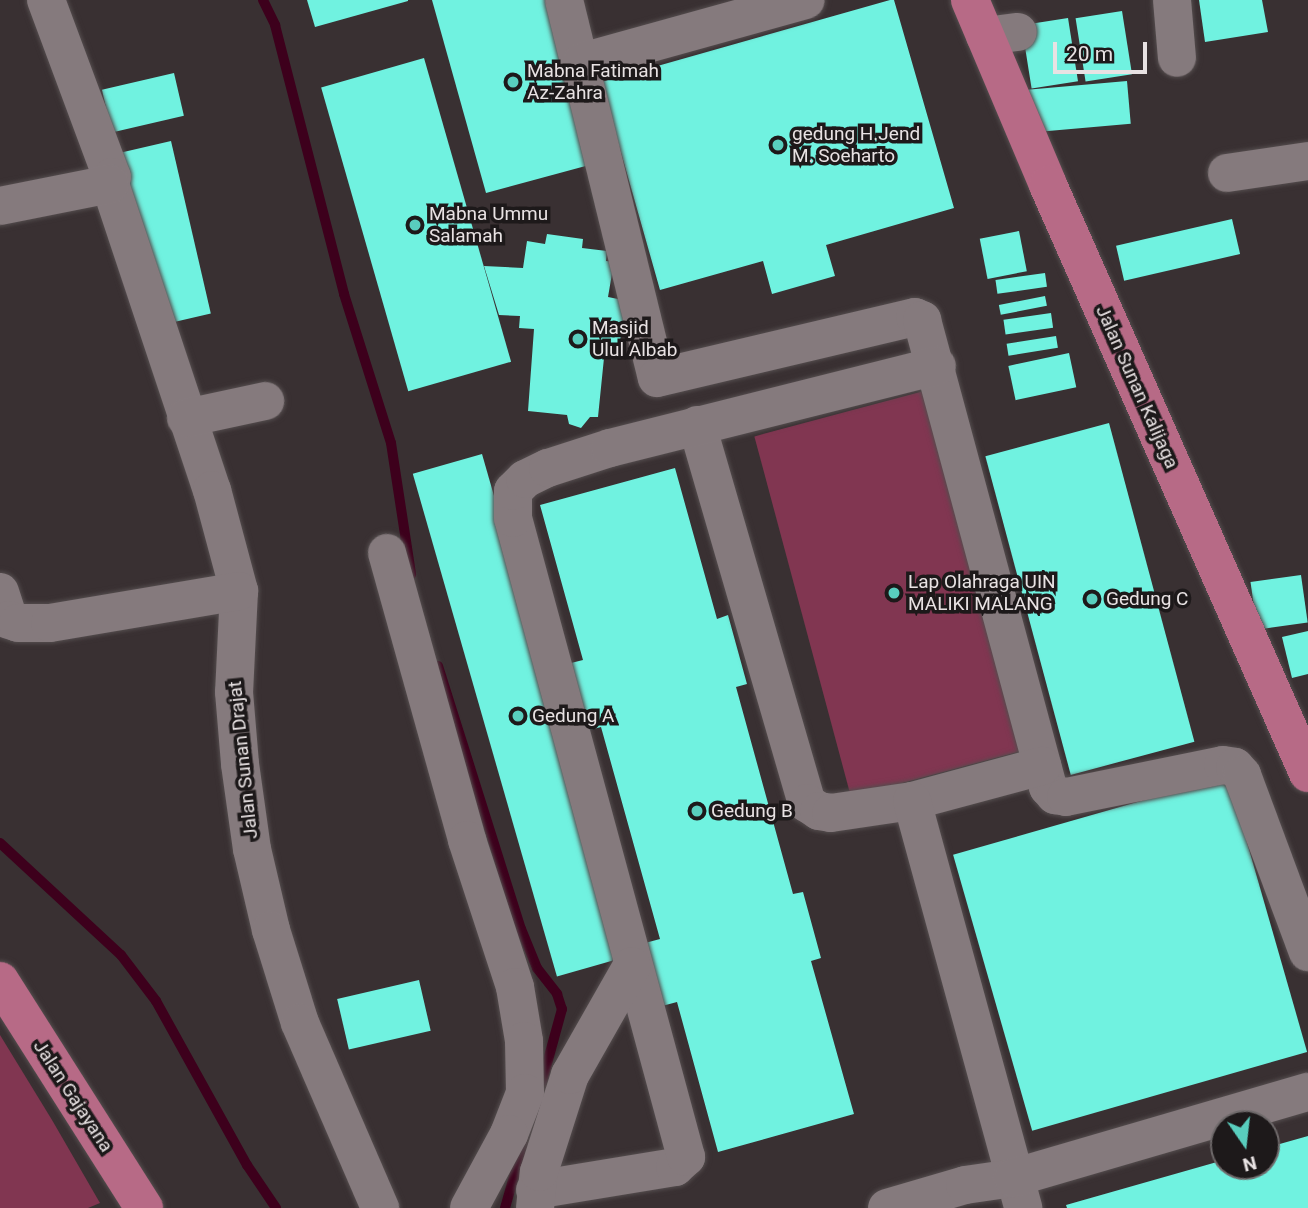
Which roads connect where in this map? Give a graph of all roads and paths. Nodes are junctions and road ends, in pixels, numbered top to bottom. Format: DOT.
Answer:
graph roads {
  1 [pos="46,0"];
  2 [pos="564,0"];
  3 [pos="806,0"];
  4 [pos="970,0"];
  5 [pos="1172,0"];
  6 [pos="1177,58"];
  7 [pos="582,62"];
  8 [pos="1308,161"];
  9 [pos="1227,173"];
  10 [pos="110,184"];
  11 [pos="0,206"];
  12 [pos="937,366"];
  13 [pos="657,378"];
  14 [pos="265,401"];
  15 [pos="186,418"];
  16 [pos="683,428"];
  17 [pos="387,553"];
  18 [pos="239,591"];
  19 [pos="0,592"];
  20 [pos="1042,766"];
  21 [pos="1308,773"];
  22 [pos="912,801"];
  23 [pos="1308,952"];
  24 [pos="632,966"];
  25 [pos="1,982"];
  26 [pos="1308,1092"];
  27 [pos="1018,1193"];
  28 [pos="535,1199"];
  29 [pos="138,1206"];
  30 [pos="380,1208"];
  31 [pos="469,1208"];
  32 [pos="887,1208"];
  1 -- 10 [label="street, Jalan Sunan Drajat"];
  2 -- 7 [label="street"];
  3 -- 7 [label="street"];
  4 -- 21 [label="main road, Jalan Sunan Kalijaga"];
  5 -- 6 [label="street"];
  7 -- 13 [label="street"];
  8 -- 9 [label="street"];
  10 -- 11 [label="street"];
  10 -- 15 [label="street, Jalan Sunan Drajat"];
  12 -- 13 [label="street"];
  12 -- 16 [label="street"];
  12 -- 20 [label="street"];
  13 -- 16 [label="street"];
  14 -- 15 [label="street"];
  15 -- 18 [label="street, Jalan Sunan Drajat"];
  16 -- 22 [label="street"];
  16 -- 24 [label="street"];
  17 -- 31 [label="street"];
  18 -- 19 [label="street"];
  18 -- 30 [label="street, Jalan Sunan Drajat"];
  20 -- 22 [label="street"];
  20 -- 23 [label="street"];
  22 -- 27 [label="street"];
  24 -- 28 [label="street"];
  24 -- 28 [label="street"];
  25 -- 29 [label="main road, Jalan Gajayana"];
  26 -- 27 [label="street"];
  27 -- 32 [label="street"];
}
